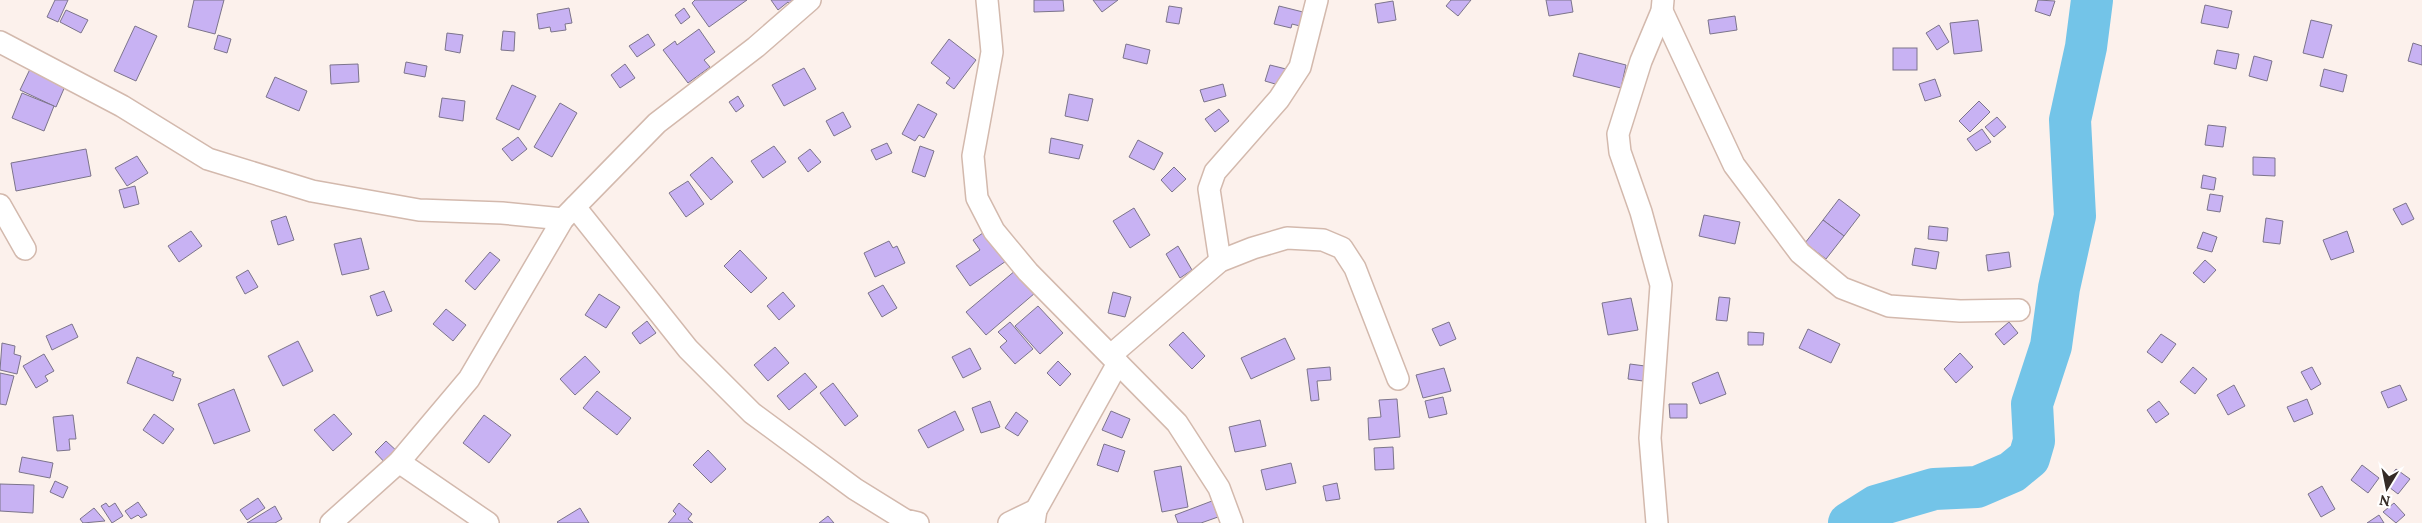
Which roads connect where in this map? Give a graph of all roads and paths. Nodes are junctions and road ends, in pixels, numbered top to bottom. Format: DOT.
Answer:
graph roads {
  1 [pos="810,0"];
  2 [pos="987,0"];
  3 [pos="1317,0"];
  4 [pos="1663,5"];
  5 [pos="0,42"];
  6 [pos="0,205"];
  7 [pos="569,213"];
  8 [pos="25,249"];
  9 [pos="1220,261"];
  10 [pos="2019,310"];
  11 [pos="1114,359"];
  12 [pos="1398,379"];
  13 [pos="399,462"];
  14 [pos="1035,517"];
  15 [pos="331,523"];
  16 [pos="488,523"];
  17 [pos="918,523"];
  18 [pos="1009,523"];
  19 [pos="1232,523"];
  20 [pos="1657,523"];
  1 -- 7 [label="street"];
  2 -- 11 [label="street"];
  3 -- 9 [label="street"];
  4 -- 10 [label="street"];
  4 -- 20 [label="street"];
  5 -- 7 [label="street"];
  6 -- 8 [label="street"];
  7 -- 13 [label="street"];
  7 -- 17 [label="street"];
  9 -- 11 [label="street"];
  9 -- 12 [label="street"];
  11 -- 14 [label="street"];
  11 -- 19 [label="street"];
  13 -- 15 [label="street"];
  13 -- 16 [label="street"];
  14 -- 18 [label="street"];
}
